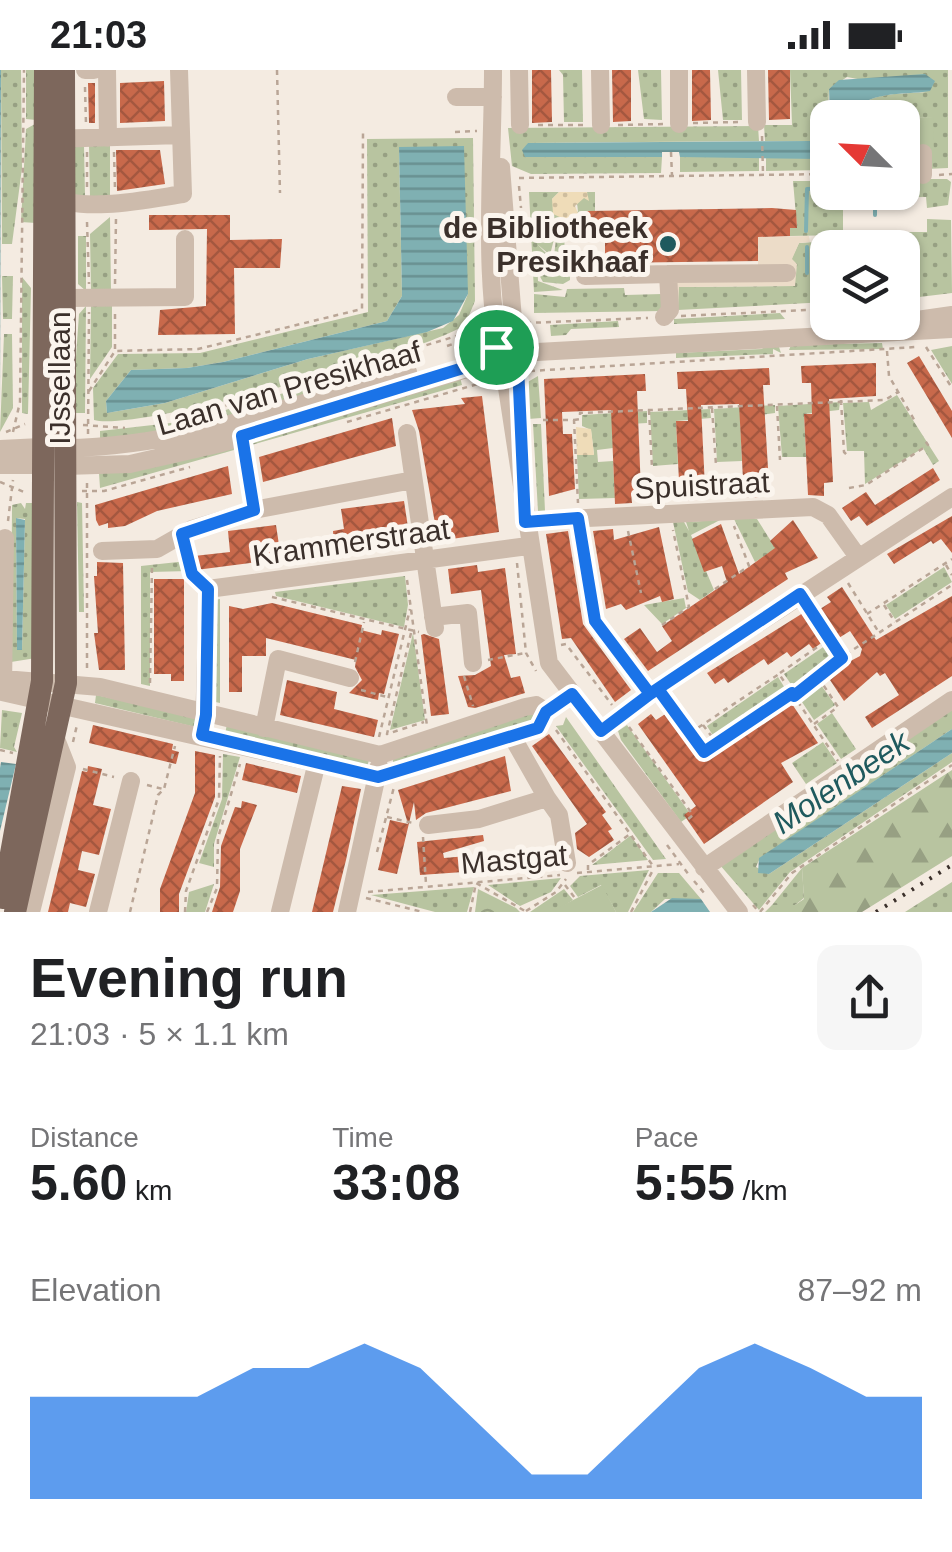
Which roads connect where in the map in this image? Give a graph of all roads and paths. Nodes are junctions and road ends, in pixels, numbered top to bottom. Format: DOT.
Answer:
graph roads {
  1 [pos="24,70"];
  2 [pos="45,70"];
  3 [pos="64,70"];
  4 [pos="85,70"];
  5 [pos="94,70"];
  6 [pos="107,70"];
  7 [pos="179,70"];
  8 [pos="276,70"];
  9 [pos="493,70"];
  10 [pos="519,70"];
  11 [pos="600,70"];
  12 [pos="678,70"];
  13 [pos="756,70"];
  14 [pos="456,97"];
  15 [pos="493,97"];
  16 [pos="488,124"];
  17 [pos="680,124"];
  18 [pos="601,125"];
  19 [pos="520,126"];
  20 [pos="760,127"];
  21 [pos="455,132"];
  22 [pos="363,133"];
  23 [pos="71,134"];
  24 [pos="181,135"];
  25 [pos="111,138"];
  26 [pos="671,152"];
  27 [pos="923,153"];
  28 [pos="44,167"];
  29 [pos="762,174"];
  30 [pos="810,174"];
  31 [pos="923,175"];
  32 [pos="672,176"];
  33 [pos="505,178"];
  34 [pos="280,193"];
  35 [pos="116,202"];
  36 [pos="76,203"];
  37 [pos="185,239"];
  38 [pos="787,273"];
  39 [pos="668,274"];
  40 [pos="585,276"];
  41 [pos="77,297"];
  42 [pos="115,297"];
  43 [pos="952,314"];
  44 [pos="664,317"];
  45 [pos="920,319"];
  46 [pos="539,323"];
  47 [pos="486,325"];
  48 [pos="810,328"];
  49 [pos="952,329"];
  50 [pos="460,335"];
  51 [pos="540,336"];
  52 [pos="938,344"];
  53 [pos="447,346"];
  54 [pos="925,346"];
  55 [pos="518,348"];
  56 [pos="887,349"];
  57 [pos="114,351"];
  58 [pos="498,352"];
  59 [pos="530,371"];
  60 [pos="492,380"];
  61 [pos="475,384"];
  62 [pos="952,387"];
  63 [pos="88,392"];
  64 [pos="898,392"];
  65 [pos="841,400"];
  66 [pos="777,403"];
  67 [pos="712,406"];
  68 [pos="650,410"];
  69 [pos="182,418"];
  70 [pos="544,420"];
  71 [pos="574,420"];
  72 [pos="916,423"];
  73 [pos="14,425"];
  74 [pos="88,425"];
  75 [pos="135,427"];
  76 [pos="407,433"];
  77 [pos="242,436"];
  78 [pos="924,439"];
  79 [pos="5,452"];
  80 [pos="849,456"];
  81 [pos="65,457"];
  82 [pos="780,460"];
  83 [pos="716,464"];
  84 [pos="652,468"];
  85 [pos="413,480"];
  86 [pos="849,488"];
  87 [pos="952,497"];
  88 [pos="254,510"];
  89 [pos="728,512"];
  90 [pos="669,514"];
  91 [pos="624,516"];
  92 [pos="578,518"];
  93 [pos="525,522"];
  94 [pos="182,534"];
  95 [pos="5,538"];
  96 [pos="528,546"];
  97 [pos="152,549"];
  98 [pos="102,550"];
  99 [pos="858,556"];
  100 [pos="952,558"];
  101 [pos="426,560"];
  102 [pos="405,563"];
  103 [pos="945,563"];
  104 [pos="839,569"];
  105 [pos="952,575"];
  106 [pos="271,581"];
  107 [pos="952,585"];
  108 [pos="208,589"];
  109 [pos="715,589"];
  110 [pos="641,593"];
  111 [pos="800,594"];
  112 [pos="883,604"];
  113 [pos="411,607"];
  114 [pos="867,614"];
  115 [pos="365,620"];
  116 [pos="434,622"];
  117 [pos="896,622"];
  118 [pos="662,625"];
  119 [pos="405,630"];
  120 [pos="413,632"];
  121 [pos="879,633"];
  122 [pos="829,638"];
  123 [pos="559,645"];
  124 [pos="526,653"];
  125 [pos="842,658"];
  126 [pos="473,663"];
  127 [pos="778,674"];
  128 [pos="350,678"];
  129 [pos="820,679"];
  130 [pos="2,689"];
  131 [pos="654,691"];
  132 [pos="63,693"];
  133 [pos="572,694"];
  134 [pos="793,695"];
  135 [pos="388,697"];
  136 [pos="150,700"];
  137 [pos="952,700"];
  138 [pos="546,714"];
  139 [pos="206,715"];
  140 [pos="621,716"];
  141 [pos="480,720"];
  142 [pos="703,724"];
  143 [pos="813,724"];
  144 [pos="264,728"];
  145 [pos="427,729"];
  146 [pos="179,730"];
  147 [pos="601,731"];
  148 [pos="690,734"];
  149 [pos="211,737"];
  150 [pos="513,738"];
  151 [pos="56,739"];
  152 [pos="717,744"];
  153 [pos="244,745"];
  154 [pos="377,754"];
  155 [pos="316,762"];
  156 [pos="952,766"];
  157 [pos="67,767"];
  158 [pos="844,771"];
  159 [pos="398,774"];
  160 [pos="378,777"];
  161 [pos="131,781"];
  162 [pos="547,798"];
  163 [pos="385,816"];
  164 [pos="428,825"];
  165 [pos="679,825"];
  166 [pos="631,833"];
  167 [pos="376,854"];
  168 [pos="680,864"];
  169 [pos="654,867"];
  170 [pos="567,868"];
  171 [pos="704,868"];
  172 [pos="588,872"];
  173 [pos="476,882"];
  174 [pos="564,884"];
  175 [pos="426,887"];
  176 [pos="575,898"];
  177 [pos="0,908"];
  178 [pos="413,911"];
  179 [pos="15,912"];
  180 [pos="31,912"];
  181 [pos="98,912"];
  182 [pos="130,912"];
  183 [pos="185,912"];
  184 [pos="208,912"];
  185 [pos="280,912"];
  186 [pos="346,912"];
  187 [pos="423,912"];
  188 [pos="470,912"];
  189 [pos="525,912"];
  190 [pos="631,912"];
  191 [pos="739,912"];
  192 [pos="760,912"];
  1 -- 73 [label="path, IJssellaan"];
  2 -- 23 [label="main road, IJssellaan"];
  3 -- 23 [label="main road, IJssellaan"];
  4 -- 5 [label="street"];
  4 -- 23 [label="path, IJssellaan"];
  6 -- 25 [label="street"];
  7 -- 24 [label="street"];
  8 -- 34 [label="path"];
  9 -- 15 [label="street"];
  10 -- 19 [label="street"];
  11 -- 18 [label="street"];
  12 -- 17 [label="street"];
  13 -- 20 [label="street"];
  14 -- 15 [label="street"];
  15 -- 16 [label="street"];
  16 -- 21 [label="path"];
  16 -- 55 [label="street"];
  16 -- 58 [label="street"];
  17 -- 18 [label="path"];
  17 -- 20 [label="path"];
  18 -- 19 [label="path"];
  20 -- 29 [label="path"];
  22 -- 57 [label="path"];
  23 -- 25 [label="street"];
  23 -- 28 [label="main road, IJssellaan"];
  23 -- 36 [label="main road, IJssellaan"];
  23 -- 36 [label="path, IJssellaan"];
  24 -- 25 [label="street"];
  24 -- 35 [label="street"];
  25 -- 35 [label="path"];
  26 -- 32 [label="path"];
  27 -- 31 [label="street"];
  28 -- 36 [label="street"];
  28 -- 81 [label="main road, IJssellaan"];
  29 -- 30 [label="path"];
  29 -- 32 [label="path"];
  32 -- 33 [label="path"];
  35 -- 36 [label="street"];
  35 -- 42 [label="path"];
  36 -- 41 [label="main road, IJssellaan"];
  36 -- 41 [label="path, IJssellaan"];
  37 -- 42 [label="street"];
  38 -- 39 [label="street"];
  39 -- 40 [label="street"];
  39 -- 44 [label="street"];
  41 -- 42 [label="street"];
  41 -- 63 [label="path, IJssellaan"];
  41 -- 81 [label="main road, IJssellaan"];
  42 -- 57 [label="path"];
  43 -- 45 [label="street, Laan van Presikhaaf"];
  46 -- 51 [label="path"];
  47 -- 50 [label="path, Laan van Presikhaaf"];
  48 -- 55 [label="street, Laan van Presikhaaf"];
  49 -- 55 [label="street, Laan van Presikhaaf"];
  50 -- 53 [label="path"];
  50 -- 69 [label="path, Laan van Presikhaaf"];
  52 -- 54 [label="path"];
  54 -- 56 [label="path"];
  54 -- 62 [label="path"];
  55 -- 58 [label="street, Laan van Presikhaaf"];
  55 -- 93 [label="street"];
  56 -- 59 [label="path"];
  56 -- 64 [label="path"];
  57 -- 63 [label="path"];
  58 -- 77 [label="street, Laan van Presikhaaf"];
  58 -- 81 [label="street, Laan van Presikhaaf"];
  58 -- 93 [label="street"];
  60 -- 61 [label="path"];
  63 -- 74 [label="path, IJssellaan"];
  64 -- 65 [label="path"];
  64 -- 72 [label="path"];
  65 -- 66 [label="path"];
  65 -- 80 [label="path"];
  66 -- 67 [label="path"];
  66 -- 82 [label="path"];
  67 -- 68 [label="path"];
  67 -- 83 [label="path, Spuistraat"];
  68 -- 71 [label="path"];
  68 -- 84 [label="path, Spuistraat"];
  70 -- 71 [label="path"];
  71 -- 92 [label="path"];
  73 -- 79 [label="path, IJssellaan"];
  73 -- 79 [label="path"];
  74 -- 75 [label="path, Laan van Presikhaaf"];
  74 -- 81 [label="path, IJssellaan"];
  76 -- 85 [label="street"];
  77 -- 81 [label="street, Laan van Presikhaaf"];
  77 -- 88 [label="street"];
  78 -- 86 [label="path"];
  79 -- 81 [label="street, Laan van Presikhaaf"];
  79 -- 95 [label="path, IJssellaan"];
  81 -- 132 [label="main road, IJssellaan"];
  81 -- 132 [label="path, IJssellaan"];
  85 -- 88 [label="street"];
  85 -- 101 [label="street"];
  87 -- 99 [label="street"];
  88 -- 94 [label="street"];
  89 -- 90 [label="street, Spuistraat"];
  89 -- 99 [label="street, Spuistraat"];
  89 -- 109 [label="path"];
  90 -- 91 [label="street, Spuistraat"];
  90 -- 118 [label="path"];
  91 -- 92 [label="street, Spuistraat"];
  91 -- 110 [label="path"];
  92 -- 93 [label="street, Spuistraat"];
  92 -- 131 [label="street"];
  93 -- 96 [label="street"];
  94 -- 97 [label="street"];
  94 -- 108 [label="path"];
  95 -- 130 [label="street"];
  96 -- 101 [label="street, Krammerstraat"];
  96 -- 133 [label="street"];
  97 -- 98 [label="street"];
  97 -- 136 [label="path"];
  99 -- 104 [label="street"];
  100 -- 103 [label="path"];
  101 -- 102 [label="street, Krammerstraat"];
  101 -- 116 [label="street"];
  102 -- 106 [label="street, Krammerstraat"];
  102 -- 113 [label="path"];
  103 -- 105 [label="path"];
  103 -- 112 [label="path"];
  104 -- 111 [label="street"];
  104 -- 114 [label="path"];
  106 -- 108 [label="street, Krammerstraat"];
  106 -- 115 [label="path"];
  107 -- 117 [label="path"];
  108 -- 139 [label="street"];
  111 -- 122 [label="path"];
  111 -- 131 [label="street"];
  112 -- 114 [label="path"];
  112 -- 117 [label="path"];
  113 -- 119 [label="path"];
  113 -- 120 [label="path"];
  114 -- 121 [label="path"];
  115 -- 119 [label="path"];
  115 -- 128 [label="path"];
  116 -- 120 [label="path"];
  116 -- 126 [label="street"];
  117 -- 121 [label="path"];
  119 -- 120 [label="path"];
  119 -- 135 [label="path"];
  120 -- 145 [label="path"];
  120 -- 145 [label="path"];
  121 -- 125 [label="path"];
  122 -- 125 [label="path"];
  122 -- 127 [label="path"];
  123 -- 140 [label="path"];
  124 -- 126 [label="path"];
  125 -- 129 [label="path"];
  126 -- 141 [label="path"];
  127 -- 134 [label="path"];
  127 -- 142 [label="path"];
  128 -- 135 [label="path"];
  128 -- 144 [label="street"];
  129 -- 134 [label="path"];
  129 -- 143 [label="path"];
  130 -- 132 [label="street"];
  131 -- 140 [label="street"];
  131 -- 148 [label="path"];
  132 -- 136 [label="street"];
  132 -- 146 [label="street"];
  132 -- 151 [label="main road, IJssellaan"];
  132 -- 157 [label="path, IJssellaan"];
  132 -- 177 [label="main road, IJssellaan"];
  133 -- 138 [label="street"];
  133 -- 147 [label="street"];
  134 -- 143 [label="path"];
  134 -- 152 [label="path"];
  135 -- 154 [label="path"];
  136 -- 139 [label="street"];
  137 -- 158 [label="street"];
  138 -- 141 [label="street"];
  138 -- 150 [label="street"];
  138 -- 166 [label="path"];
  139 -- 144 [label="street"];
  139 -- 149 [label="street"];
  140 -- 147 [label="street"];
  140 -- 165 [label="path"];
  141 -- 145 [label="street"];
  142 -- 148 [label="path"];
  142 -- 152 [label="path"];
  143 -- 158 [label="path"];
  144 -- 154 [label="street"];
  145 -- 154 [label="street"];
  146 -- 149 [label="street"];
  146 -- 182 [label="path"];
  147 -- 171 [label="street"];
  148 -- 152 [label="path"];
  149 -- 153 [label="street"];
  149 -- 183 [label="path"];
  150 -- 159 [label="street"];
  150 -- 162 [label="street"];
  151 -- 157 [label="street"];
  151 -- 179 [label="main road, IJssellaan"];
  153 -- 155 [label="street"];
  153 -- 184 [label="path"];
  154 -- 160 [label="street"];
  155 -- 160 [label="street"];
  155 -- 185 [label="street"];
  156 -- 192 [label="path"];
  157 -- 180 [label="street"];
  158 -- 171 [label="street"];
  159 -- 160 [label="street"];
  159 -- 163 [label="path"];
  160 -- 186 [label="street"];
  161 -- 181 [label="street"];
  162 -- 164 [label="street"];
  162 -- 170 [label="street"];
  163 -- 167 [label="path"];
  163 -- 175 [label="path"];
  166 -- 169 [label="path"];
  166 -- 172 [label="path"];
  168 -- 169 [label="path, Mastgat"];
  169 -- 172 [label="path, Mastgat"];
  169 -- 190 [label="path"];
  170 -- 172 [label="path, Mastgat"];
  170 -- 173 [label="path, Mastgat"];
  170 -- 174 [label="path"];
  171 -- 191 [label="street"];
  173 -- 175 [label="path, Mastgat"];
  173 -- 188 [label="path"];
  173 -- 189 [label="path"];
  174 -- 176 [label="path"];
  174 -- 189 [label="path"];
  175 -- 178 [label="path, Mastgat"];
  178 -- 187 [label="path"];
}
